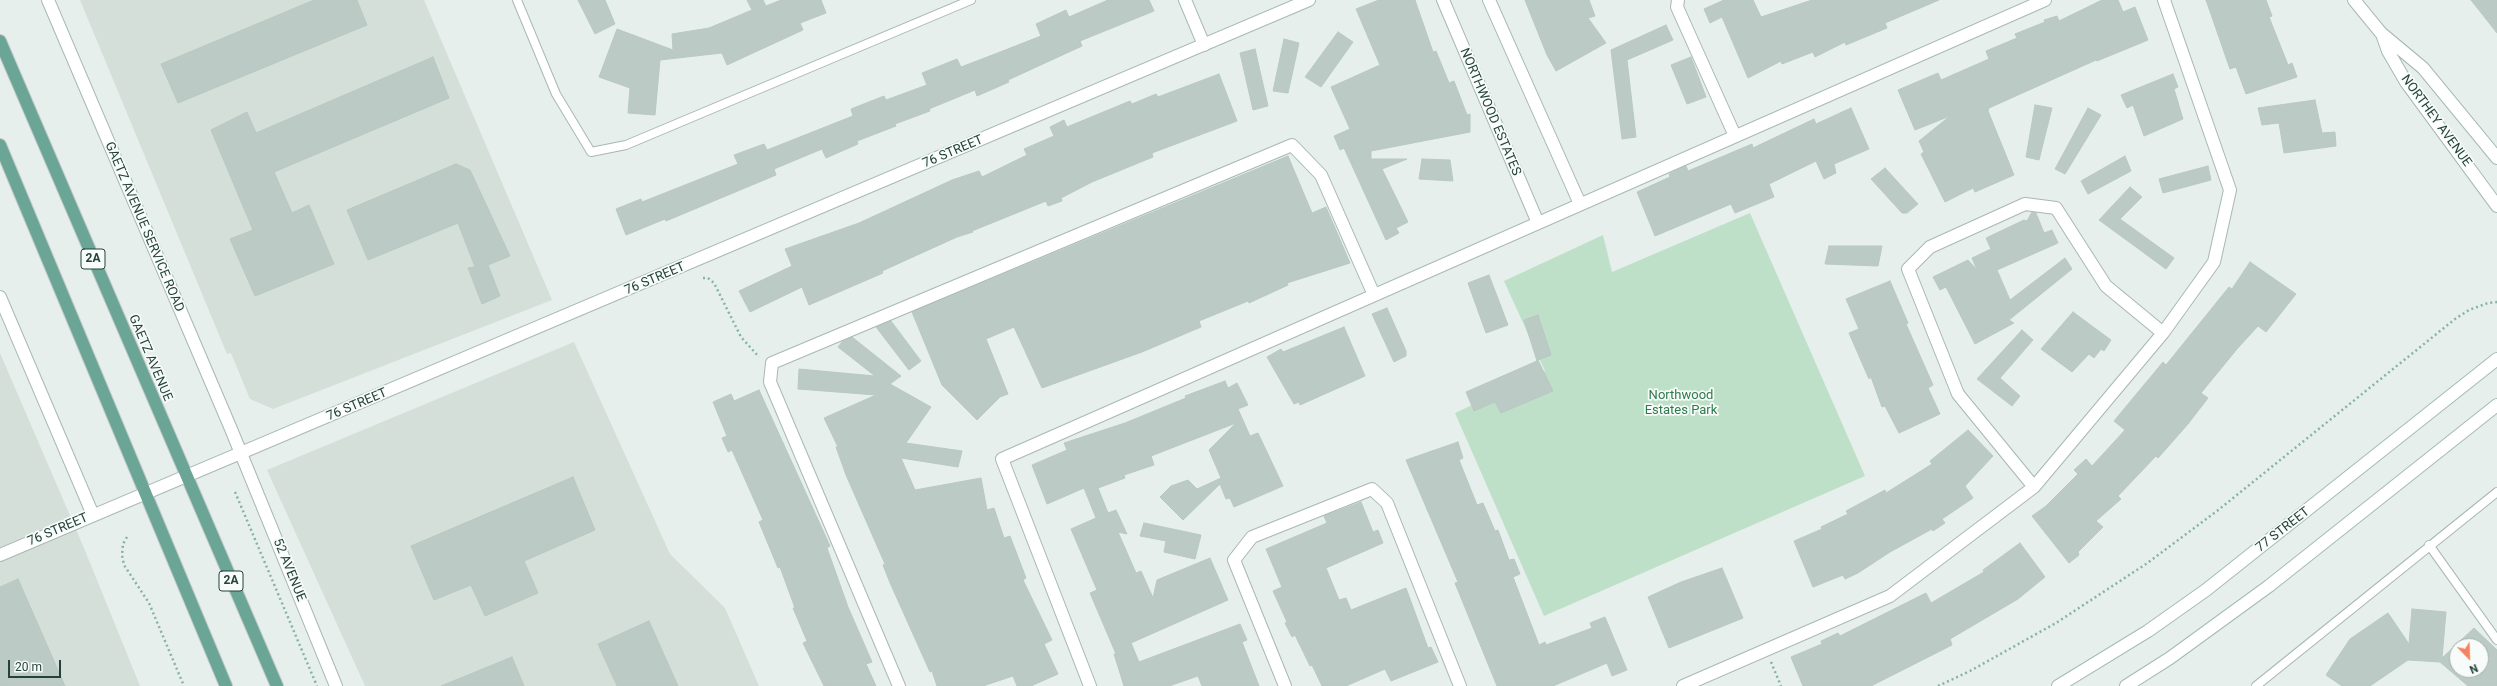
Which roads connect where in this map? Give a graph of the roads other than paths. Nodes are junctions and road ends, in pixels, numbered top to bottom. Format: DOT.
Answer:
graph roads {
  1 [pos="48,0"];
  2 [pos="517,0"];
  3 [pos="971,0"];
  4 [pos="1185,0"];
  5 [pos="1309,0"];
  6 [pos="1443,0"];
  7 [pos="1489,0"];
  8 [pos="1678,0"];
  9 [pos="2045,0"];
  10 [pos="2164,0"];
  11 [pos="2354,0"];
  12 [pos="2381,33"];
  13 [pos="0,41"];
  14 [pos="1204,45"];
  15 [pos="1735,136"];
  16 [pos="0,145"];
  17 [pos="2497,158"];
  18 [pos="1580,204"];
  19 [pos="2497,206"];
  20 [pos="1538,223"];
  21 [pos="1374,295"];
  22 [pos="0,297"];
  23 [pos="2163,333"];
  24 [pos="2497,359"];
  25 [pos="2494,408"];
  26 [pos="241,454"];
  27 [pos="185,477"];
  28 [pos="2034,487"];
  29 [pos="2497,492"];
  30 [pos="144,494"];
  31 [pos="93,515"];
  32 [pos="2429,545"];
  33 [pos="0,555"];
  34 [pos="2497,640"];
  35 [pos="226,686"];
  36 [pos="277,686"];
  37 [pos="336,686"];
  38 [pos="899,686"];
  39 [pos="1090,686"];
  40 [pos="1284,686"];
  41 [pos="1460,686"];
  42 [pos="1682,686"];
  43 [pos="2058,686"];
  44 [pos="2126,686"];
  45 [pos="2256,686"];
  1 -- 26 [label="street, GAETZ AVENUE SERVICE ROAD"];
  2 -- 3 [label="lane"];
  4 -- 14 [label="street"];
  5 -- 14 [label="street, 76 STREET"];
  6 -- 20 [label="street, NORTHWOOD ESTATES"];
  7 -- 18 [label="street"];
  8 -- 15 [label="street"];
  9 -- 15 [label="street"];
  10 -- 23 [label="street"];
  11 -- 12 [label="street, NORTHEY AVENUE"];
  12 -- 17 [label="street, NORTHEY AVENUE"];
  12 -- 19 [label="street, NORTHEY AVENUE"];
  13 -- 27 [label="main road, GAETZ AVENUE / 2A"];
  14 -- 26 [label="street, 76 STREET"];
  15 -- 18 [label="street"];
  16 -- 30 [label="main road"];
  18 -- 20 [label="street"];
  20 -- 21 [label="street"];
  21 -- 38 [label="street"];
  21 -- 39 [label="street"];
  22 -- 31 [label="street"];
  23 -- 28 [label="street"];
  23 -- 28 [label="street"];
  24 -- 43 [label="street, 77 STREET"];
  25 -- 44 [label="street"];
  26 -- 27 [label="street, 76 STREET"];
  26 -- 37 [label="street, 52 AVENUE"];
  27 -- 30 [label="street, 76 STREET"];
  27 -- 36 [label="main road, GAETZ AVENUE / 2A"];
  28 -- 42 [label="street"];
  29 -- 32 [label="lane"];
  30 -- 31 [label="street, 76 STREET"];
  30 -- 35 [label="main road"];
  31 -- 33 [label="street, 76 STREET"];
  32 -- 34 [label="lane"];
  32 -- 45 [label="lane"];
  40 -- 41 [label="street"];
}
